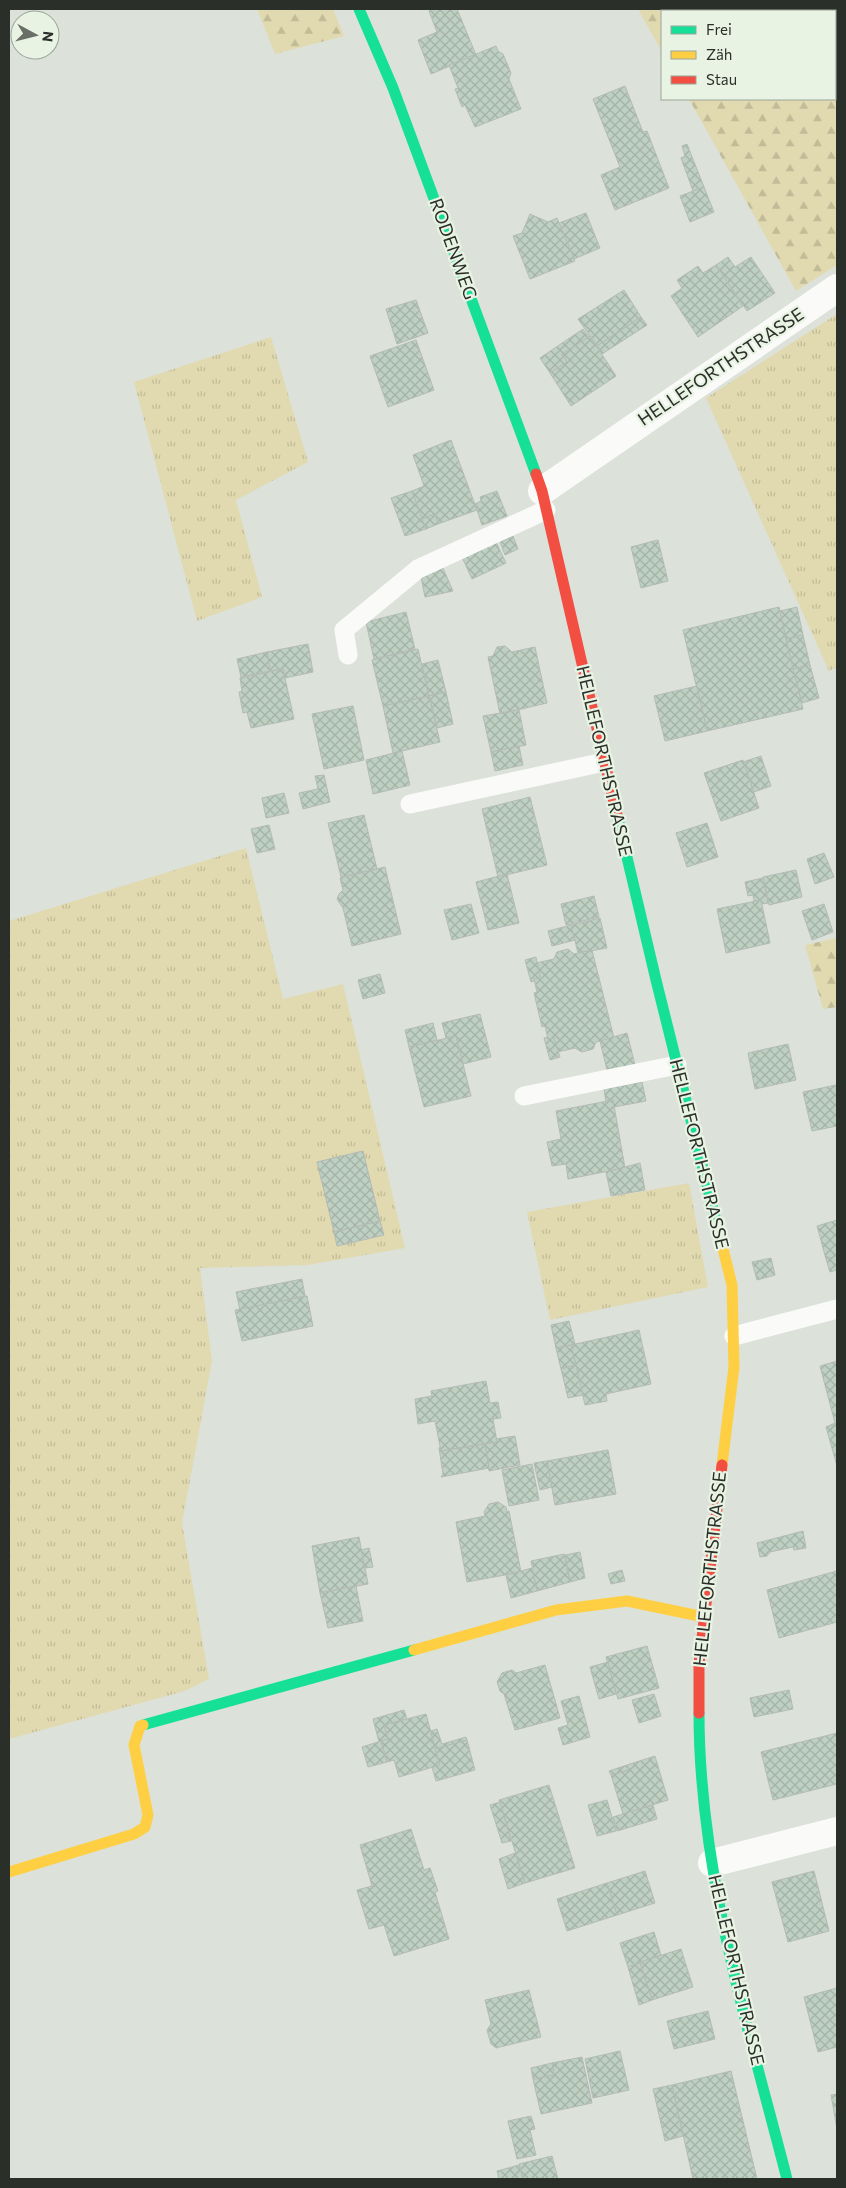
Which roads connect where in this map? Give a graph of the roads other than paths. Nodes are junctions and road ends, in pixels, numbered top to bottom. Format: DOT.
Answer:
graph roads {
  1 [pos="359,9"];
  2 [pos="837,288"];
  3 [pos="544,500"];
  4 [pos="348,655"];
  5 [pos="604,762"];
  6 [pos="410,804"];
  7 [pos="677,1065"];
  8 [pos="524,1096"];
  9 [pos="837,1308"];
  10 [pos="734,1336"];
  11 [pos="704,1617"];
  12 [pos="837,1831"];
  13 [pos="712,1864"];
  14 [pos="9,1872"];
  15 [pos="787,2179"];
  1 -- 3 [label="street, RODENWEG"];
  2 -- 3 [label="street, HELLEFORTHSTRASSE"];
  3 -- 4 [label="lane"];
  3 -- 5 [label="street, HELLEFORTHSTRASSE"];
  5 -- 6 [label="lane"];
  5 -- 7 [label="street, HELLEFORTHSTRASSE"];
  7 -- 8 [label="lane"];
  7 -- 10 [label="street, HELLEFORTHSTRASSE"];
  9 -- 10 [label="lane"];
  10 -- 11 [label="street, HELLEFORTHSTRASSE"];
  11 -- 13 [label="street, HELLEFORTHSTRASSE"];
  11 -- 14 [label="street"];
  12 -- 13 [label="street"];
  13 -- 15 [label="street, HELLEFORTHSTRASSE"];
}
